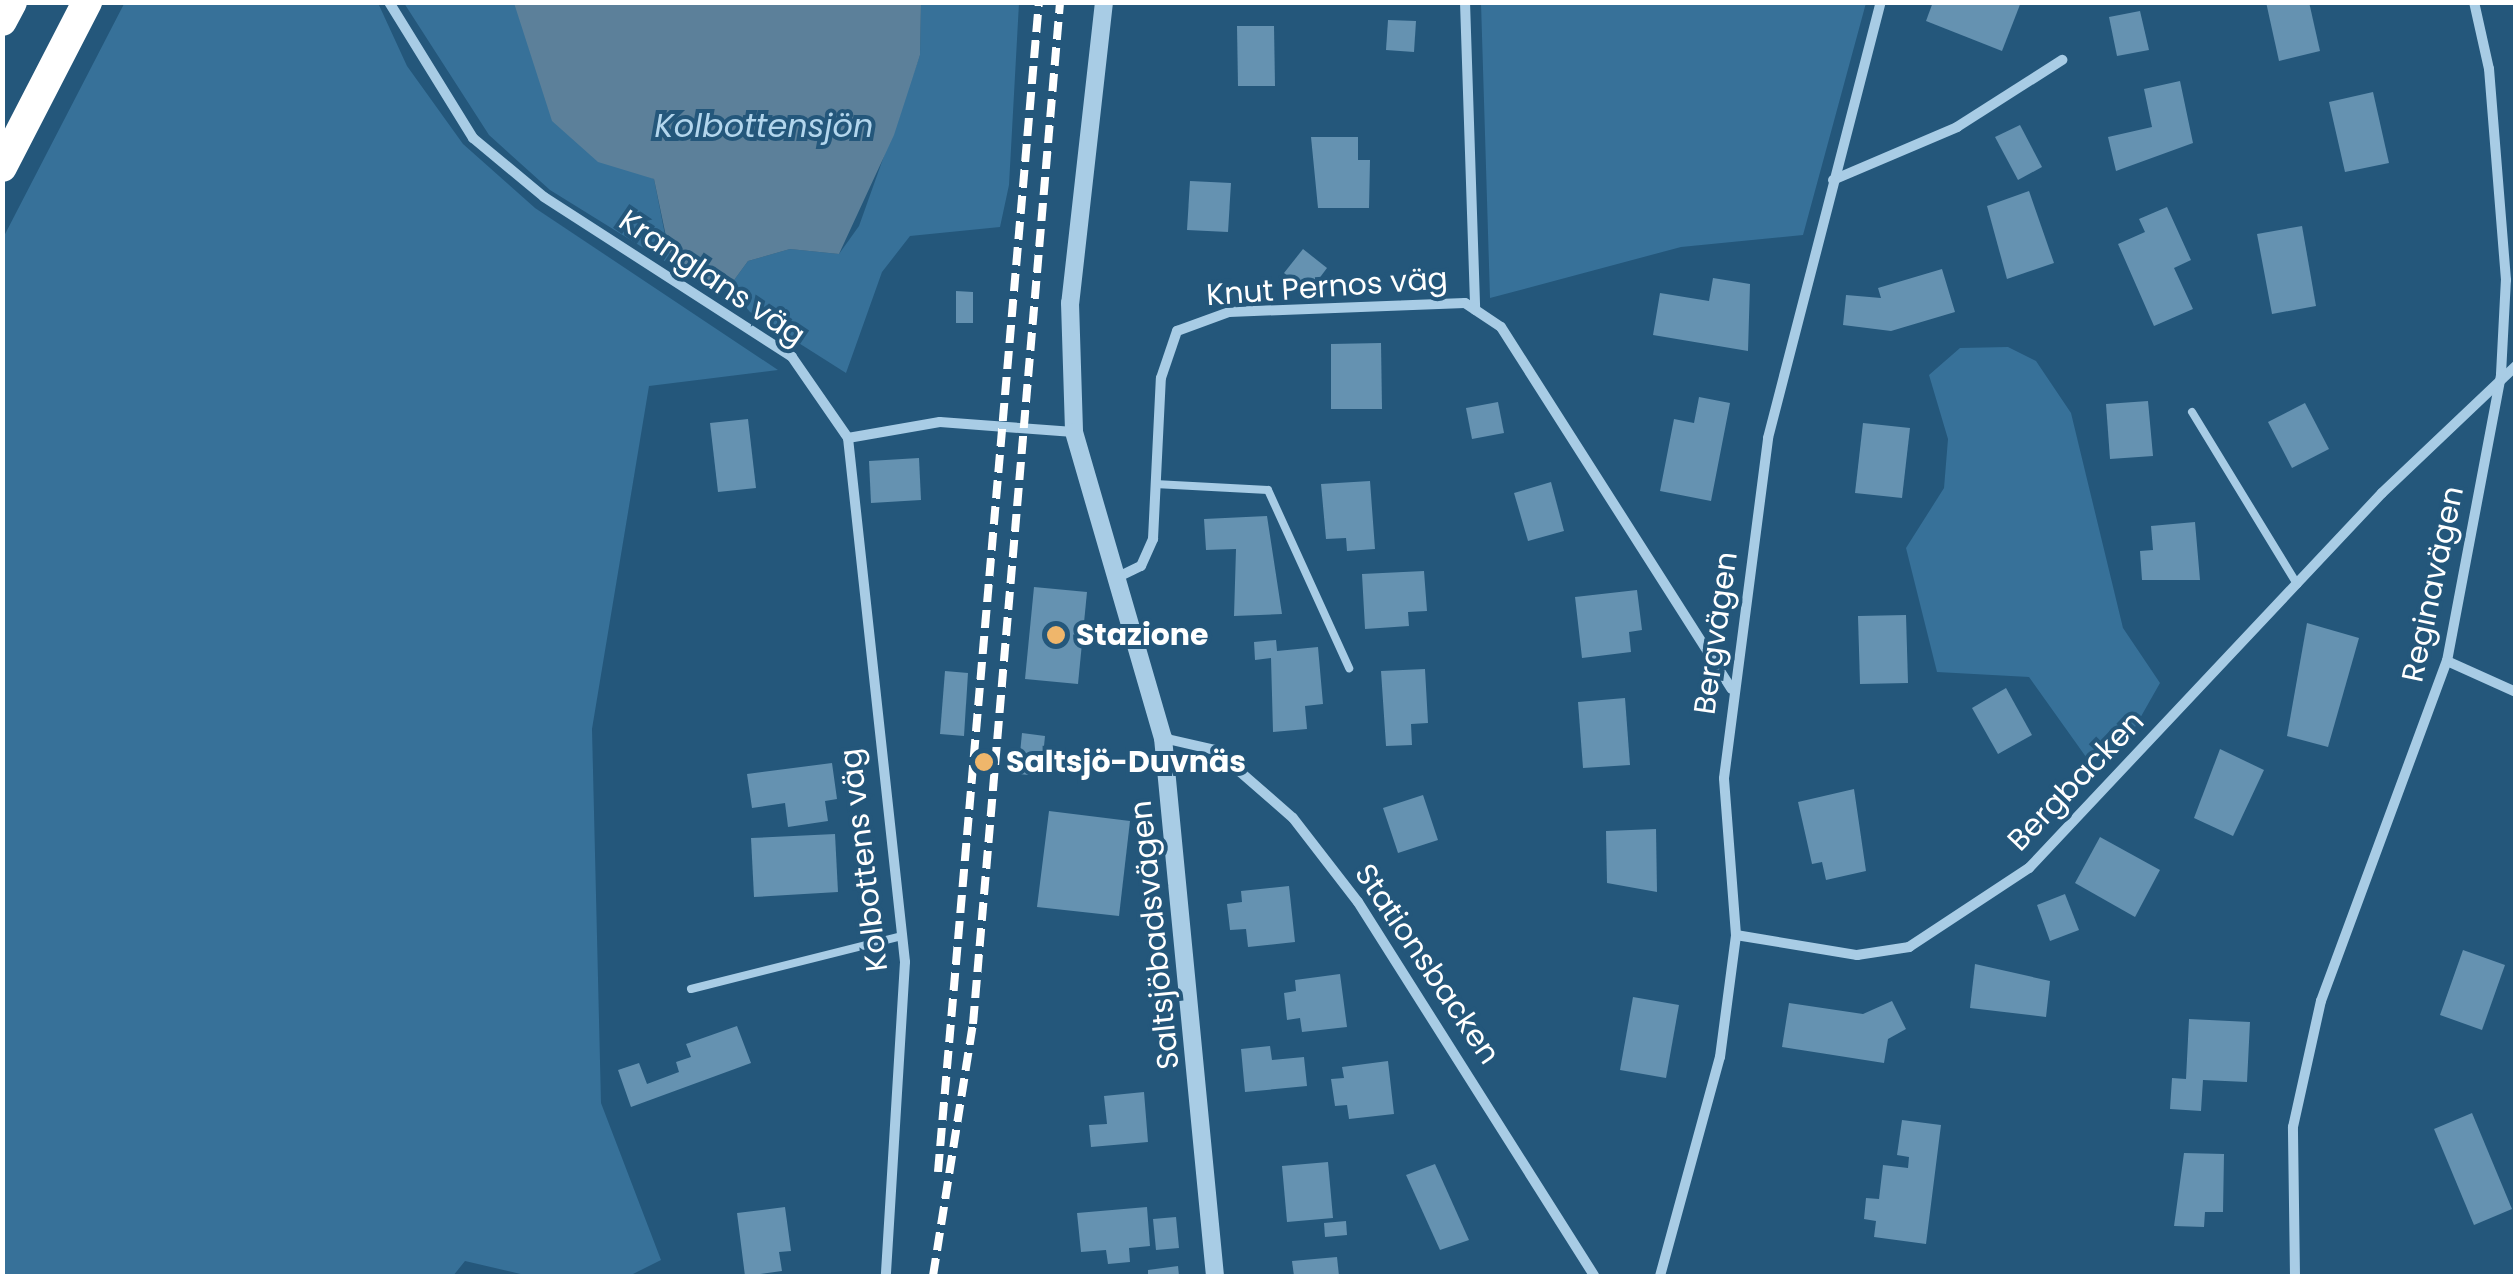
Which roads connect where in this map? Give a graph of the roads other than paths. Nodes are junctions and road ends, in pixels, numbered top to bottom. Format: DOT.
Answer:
graph roads {
  1 [pos="12,2"];
  2 [pos="87,2"];
  3 [pos="389,2"];
  4 [pos="1104,2"];
  5 [pos="1465,2"];
  6 [pos="1881,2"];
  7 [pos="2474,2"];
  8 [pos="2,21"];
  9 [pos="2062,60"];
  10 [pos="2,168"];
  11 [pos="1833,180"];
  12 [pos="1475,310"];
  13 [pos="2516,366"];
  14 [pos="2501,374"];
  15 [pos="2192,412"];
  16 [pos="1074,432"];
  17 [pos="848,438"];
  18 [pos="1153,484"];
  19 [pos="1116,578"];
  20 [pos="2297,584"];
  21 [pos="2448,661"];
  22 [pos="1349,668"];
  23 [pos="1732,690"];
  24 [pos="2516,692"];
  25 [pos="1163,738"];
  26 [pos="1736,935"];
  27 [pos="902,936"];
  28 [pos="690,989"];
  29 [pos="886,1276"];
  30 [pos="1216,1276"];
  31 [pos="1594,1276"];
  32 [pos="1660,1276"];
  33 [pos="2295,1276"];
  1 -- 8 [label="highway"];
  2 -- 10 [label="highway"];
  3 -- 17 [label="street, Kranglans väg"];
  4 -- 16 [label="street, Saltsjöbadsvägen"];
  5 -- 12 [label="street"];
  6 -- 11 [label="street, Bergvägen"];
  7 -- 14 [label="street, Reginavägen"];
  9 -- 11 [label="street"];
  11 -- 23 [label="street, Bergvägen"];
  12 -- 18 [label="street, Knut Pernos väg"];
  12 -- 23 [label="street, Knut Pernos väg"];
  13 -- 14 [label="street, Bergbacken"];
  14 -- 20 [label="street, Bergbacken"];
  14 -- 21 [label="street, Reginavägen"];
  15 -- 20 [label="lane"];
  16 -- 17 [label="street"];
  16 -- 19 [label="street, Saltsjöbadsvägen"];
  17 -- 27 [label="street, Kolbottens väg"];
  18 -- 19 [label="street, Knut Pernos väg"];
  18 -- 22 [label="lane"];
  19 -- 25 [label="street, Saltsjöbadsvägen"];
  20 -- 26 [label="street, Bergbacken"];
  21 -- 24 [label="street"];
  21 -- 33 [label="street, Reginavägen"];
  23 -- 26 [label="street, Bergvägen"];
  25 -- 30 [label="street, Saltsjöbadsvägen"];
  25 -- 31 [label="street, Stationsbacken"];
  26 -- 32 [label="street, Bergvägen"];
  27 -- 28 [label="lane"];
  27 -- 29 [label="street, Kolbottens väg"];
}
